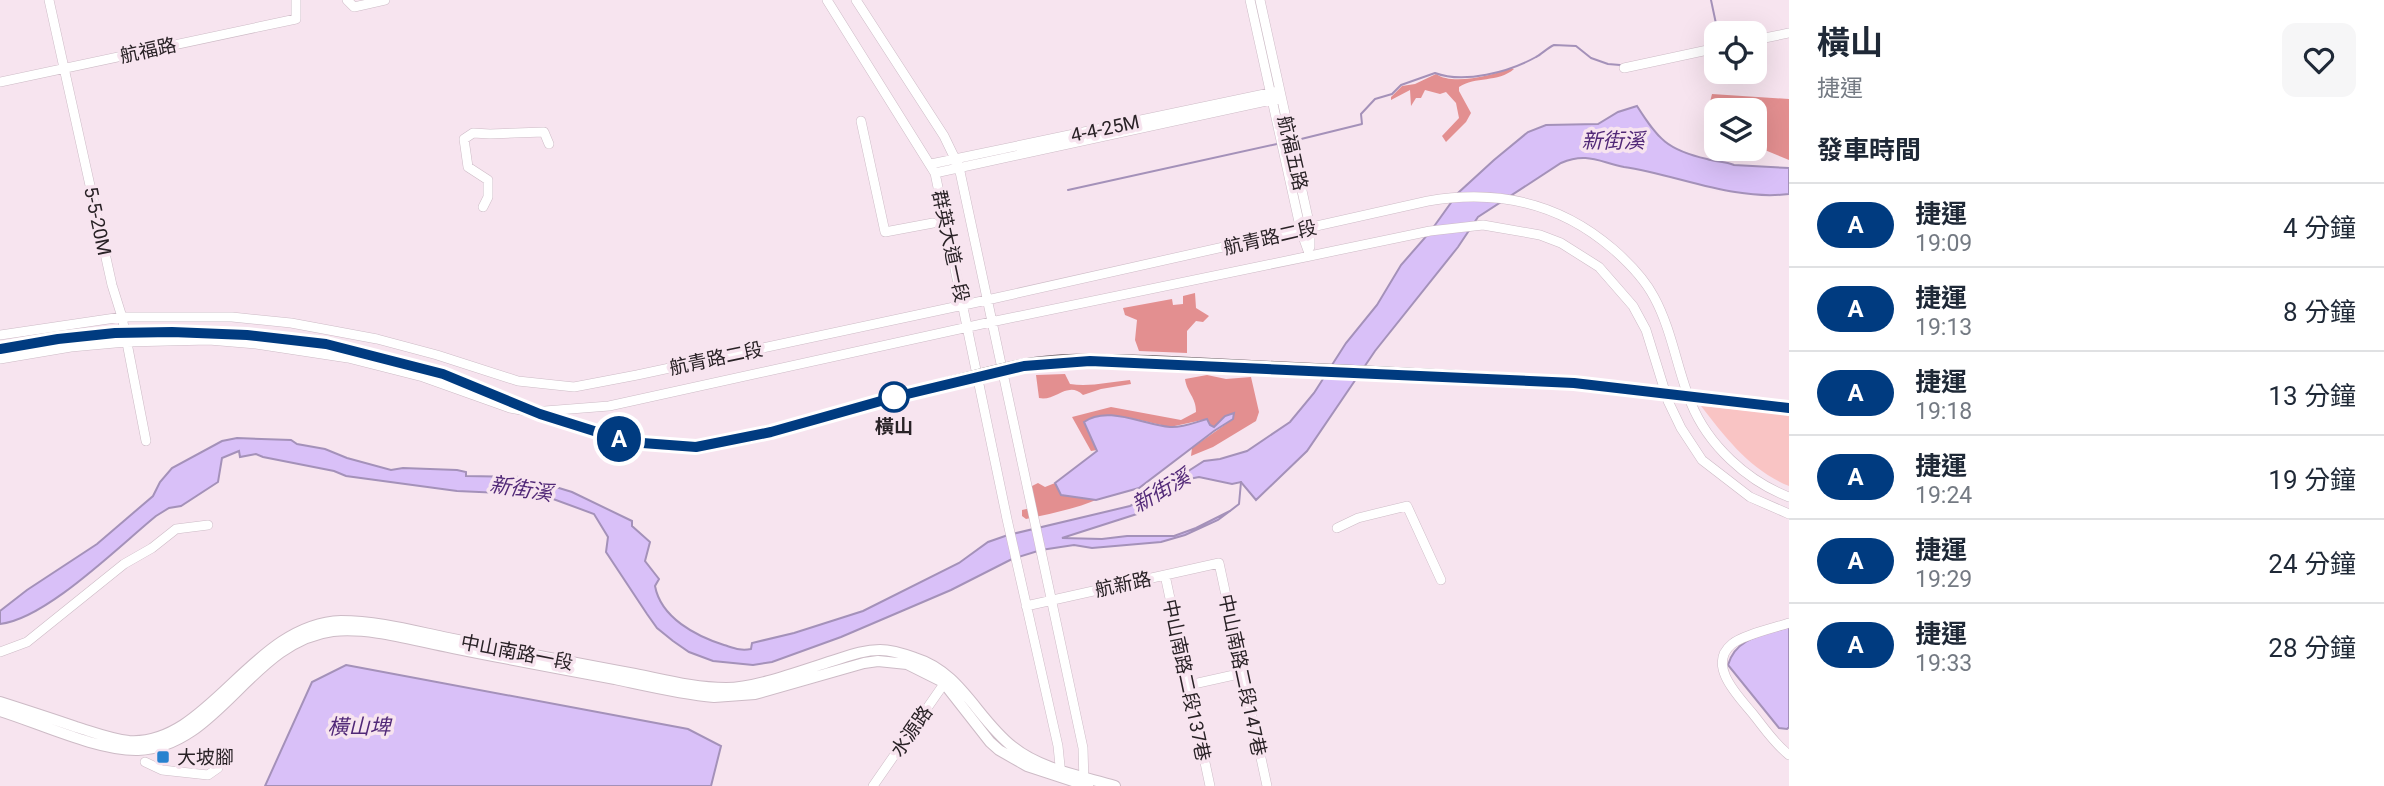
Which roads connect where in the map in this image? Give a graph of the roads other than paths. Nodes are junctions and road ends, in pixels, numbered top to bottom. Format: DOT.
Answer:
graph roads {
  1 [pos="49,0"];
  2 [pos="296,0"];
  3 [pos="385,0"];
  4 [pos="827,0"];
  5 [pos="856,0"];
  6 [pos="1250,0"];
  7 [pos="1260,0"];
  8 [pos="350,3"];
  9 [pos="1789,33"];
  10 [pos="1767,38"];
  11 [pos="1704,51"];
  12 [pos="64,68"];
  13 [pos="1624,68"];
  14 [pos="0,82"];
  15 [pos="1276,95"];
  16 [pos="862,121"];
  17 [pos="550,144"];
  18 [pos="958,164"];
  19 [pos="933,169"];
  20 [pos="483,207"];
  21 [pos="933,223"];
  22 [pos="1306,229"];
  23 [pos="1310,256"];
  24 [pos="987,300"];
  25 [pos="964,304"];
  26 [pos="122,317"];
  27 [pos="991,322"];
  28 [pos="969,327"];
  29 [pos="0,335"];
  30 [pos="126,342"];
  31 [pos="0,359"];
  32 [pos="146,441"];
  33 [pos="1789,497"];
  34 [pos="1789,514"];
  35 [pos="208,525"];
  36 [pos="1336,528"];
  37 [pos="1219,563"];
  38 [pos="1165,575"];
  39 [pos="1441,580"];
  40 [pos="1051,600"];
  41 [pos="1026,606"];
  42 [pos="1789,623"];
  43 [pos="0,652"];
  44 [pos="1243,673"];
  45 [pos="946,679"];
  46 [pos="1189,685"];
  47 [pos="0,702"];
  48 [pos="0,711"];
  49 [pos="1789,755"];
  50 [pos="145,762"];
  51 [pos="218,768"];
  52 [pos="1061,773"];
  53 [pos="1088,782"];
  54 [pos="873,786"];
  55 [pos="1115,786"];
  56 [pos="1210,786"];
  57 [pos="1268,786"];
  1 -- 12 [label="street, 5-5-20M"];
  2 -- 12 [label="street, 航福路"];
  3 -- 8 [label="street"];
  4 -- 19 [label="street, 群英大道一段"];
  5 -- 18 [label="street, 群英大道一段"];
  6 -- 15 [label="street, 航福五路"];
  7 -- 15 [label="street, 航福五路"];
  9 -- 10 [label="street"];
  11 -- 13 [label="street"];
  12 -- 14 [label="street, 航福路"];
  12 -- 26 [label="street, 5-5-20M"];
  15 -- 18 [label="street, 4-4-25M"];
  15 -- 22 [label="street, 航福五路"];
  15 -- 22 [label="street, 航福五路"];
  16 -- 21 [label="street"];
  17 -- 20 [label="street"];
  18 -- 19 [label="street, 4-4-25M"];
  18 -- 24 [label="street, 群英大道一段"];
  19 -- 25 [label="street, 群英大道一段"];
  22 -- 23 [label="street, 航福五路"];
  22 -- 24 [label="street, 航青路二段"];
  22 -- 33 [label="street, 航青路二段"];
  23 -- 27 [label="street, 航青路二段"];
  23 -- 34 [label="street, 航青路二段"];
  24 -- 25 [label="street, 航青路二段"];
  24 -- 27 [label="street, 群英大道一段"];
  25 -- 26 [label="street, 航青路二段"];
  25 -- 28 [label="street, 群英大道一段"];
  26 -- 29 [label="street, 航青路二段"];
  26 -- 30 [label="street, 5-5-20M"];
  27 -- 28 [label="street, 航青路二段"];
  27 -- 40 [label="street, 群英大道一段"];
  28 -- 30 [label="street, 航青路二段"];
  28 -- 41 [label="street, 群英大道一段"];
  30 -- 31 [label="street, 航青路二段"];
  30 -- 32 [label="street, 5-5-20M"];
  35 -- 43 [label="street"];
  36 -- 39 [label="street"];
  37 -- 38 [label="street, 航新路"];
  37 -- 44 [label="street, 中山南路二段147巷"];
  38 -- 40 [label="street, 航新路"];
  38 -- 46 [label="street, 中山南路二段137巷"];
  40 -- 41 [label="street, 航新路"];
  40 -- 53 [label="street"];
  41 -- 52 [label="street"];
  42 -- 49 [label="street"];
  44 -- 46 [label="street"];
  44 -- 57 [label="street, 中山南路二段147巷"];
  45 -- 47 [label="main road, 中山南路一段"];
  45 -- 48 [label="main road, 中山南路一段"];
  45 -- 52 [label="main road, 中山南路一段"];
  45 -- 54 [label="street, 水源路"];
  46 -- 56 [label="street, 中山南路二段137巷"];
  50 -- 51 [label="street"];
  52 -- 53 [label="main road, 中山南路一段"];
  53 -- 55 [label="main road, 中山南路一段"];
}
